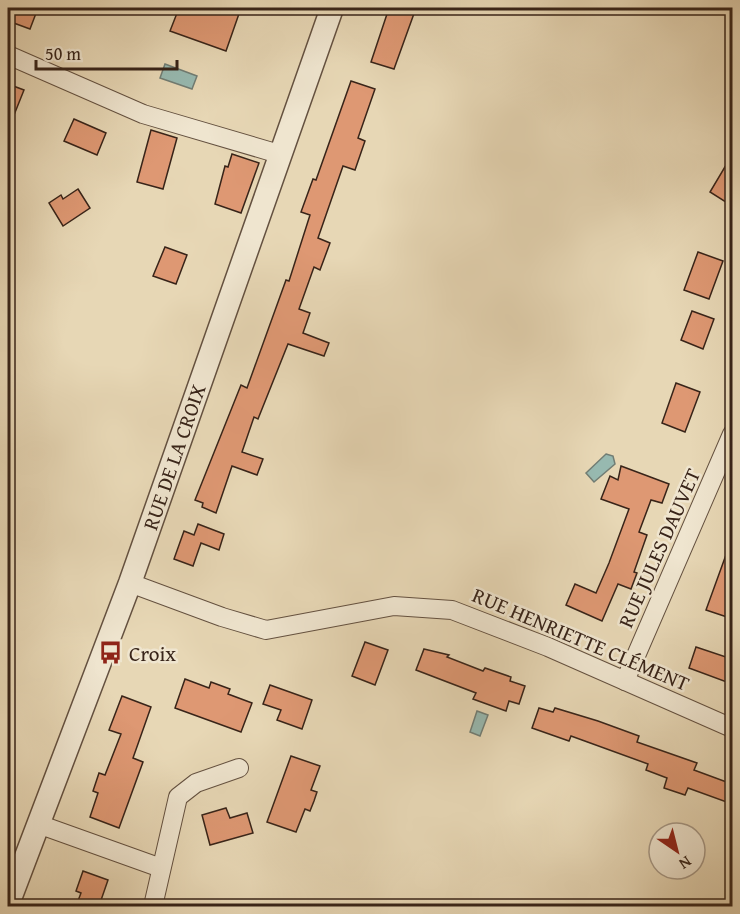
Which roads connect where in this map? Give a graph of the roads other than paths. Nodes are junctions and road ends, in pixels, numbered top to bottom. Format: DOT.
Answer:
graph roads {
  1 [pos="332,8"];
  2 [pos="8,55"];
  3 [pos="279,154"];
  4 [pos="732,434"];
  5 [pos="130,583"];
  6 [pos="625,681"];
  7 [pos="732,728"];
  8 [pos="239,768"];
  9 [pos="38,824"];
  10 [pos="161,868"];
  11 [pos="8,904"];
  12 [pos="153,906"];
  1 -- 3 [label="street, RUE DE LA CROIX"];
  2 -- 3 [label="street"];
  3 -- 5 [label="street, RUE DE LA CROIX"];
  4 -- 6 [label="street, RUE JULES DAUVET"];
  5 -- 6 [label="street, RUE HENRIETTE CLÉMENT"];
  5 -- 9 [label="street, RUE DE LA CROIX"];
  6 -- 7 [label="street, RUE HENRIETTE CLÉMENT"];
  8 -- 10 [label="street"];
  9 -- 10 [label="street"];
  9 -- 11 [label="street, RUE DE LA CROIX"];
  10 -- 12 [label="street"];
}
